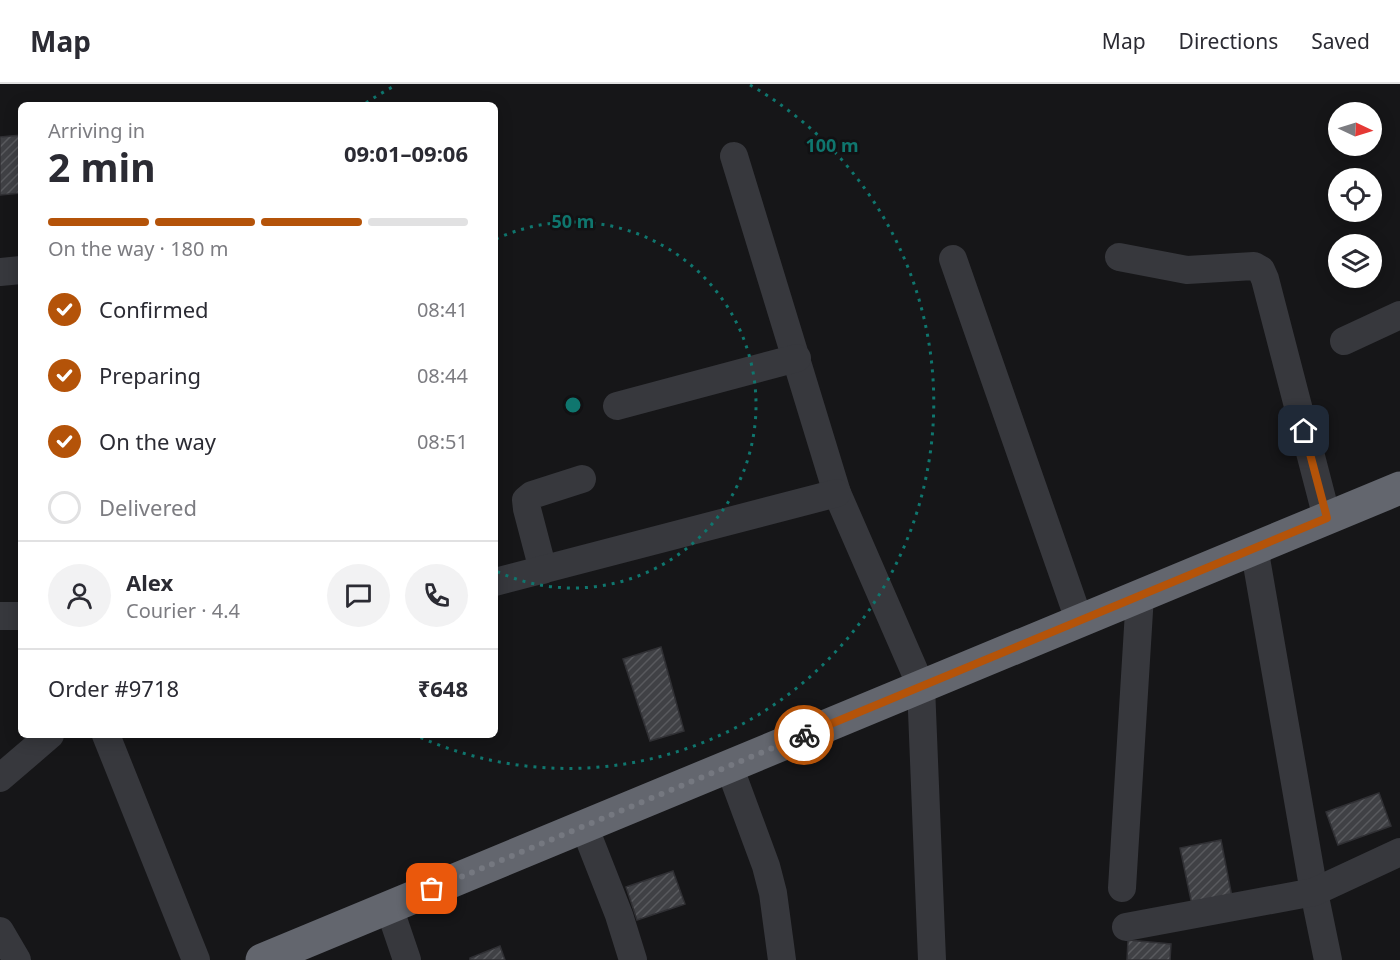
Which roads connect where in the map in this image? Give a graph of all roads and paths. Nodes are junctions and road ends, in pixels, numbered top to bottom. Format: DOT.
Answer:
graph roads {
  1 [pos="734,156"];
  2 [pos="1119,257"];
  3 [pos="953,259"];
  4 [pos="18,270"];
  5 [pos="0,272"];
  6 [pos="1400,315"];
  7 [pos="1344,341"];
  8 [pos="797,358"];
  9 [pos="616,406"];
  10 [pos="582,479"];
  11 [pos="1400,488"];
  12 [pos="837,493"];
  13 [pos="1327,518"];
  14 [pos="1254,548"];
  15 [pos="543,570"];
  16 [pos="498,581"];
  17 [pos="1140,595"];
  18 [pos="0,616"];
  19 [pos="18,616"];
  20 [pos="1078,620"];
  21 [pos="921,686"];
  22 [pos="47,738"];
  23 [pos="107,738"];
  24 [pos="729,766"];
  25 [pos="0,778"];
  26 [pos="584,826"];
  27 [pos="1400,852"];
  28 [pos="1122,888"];
  29 [pos="1314,892"];
  30 [pos="389,907"];
  31 [pos="1126,927"];
  32 [pos="0,931"];
  33 [pos="17,960"];
  34 [pos="196,960"];
  35 [pos="262,960"];
  36 [pos="407,960"];
  37 [pos="633,960"];
  38 [pos="782,960"];
  39 [pos="932,960"];
  40 [pos="1328,960"];
  1 -- 8 [label="street"];
  2 -- 13 [label="street"];
  3 -- 20 [label="street"];
  4 -- 5 [label="street"];
  6 -- 7 [label="street"];
  8 -- 9 [label="street"];
  8 -- 12 [label="street"];
  10 -- 15 [label="street"];
  11 -- 13 [label="highway"];
  12 -- 15 [label="street"];
  12 -- 21 [label="street"];
  13 -- 14 [label="highway"];
  14 -- 17 [label="highway"];
  14 -- 29 [label="street"];
  15 -- 16 [label="street"];
  17 -- 20 [label="highway"];
  17 -- 28 [label="street"];
  18 -- 19 [label="street"];
  20 -- 21 [label="highway"];
  21 -- 24 [label="highway"];
  21 -- 39 [label="street"];
  22 -- 25 [label="street"];
  23 -- 34 [label="street"];
  24 -- 26 [label="highway"];
  24 -- 38 [label="street"];
  26 -- 30 [label="highway"];
  26 -- 37 [label="street"];
  27 -- 29 [label="street"];
  29 -- 31 [label="street"];
  29 -- 40 [label="street"];
  30 -- 35 [label="highway"];
  30 -- 36 [label="street"];
  32 -- 33 [label="street"];
}
